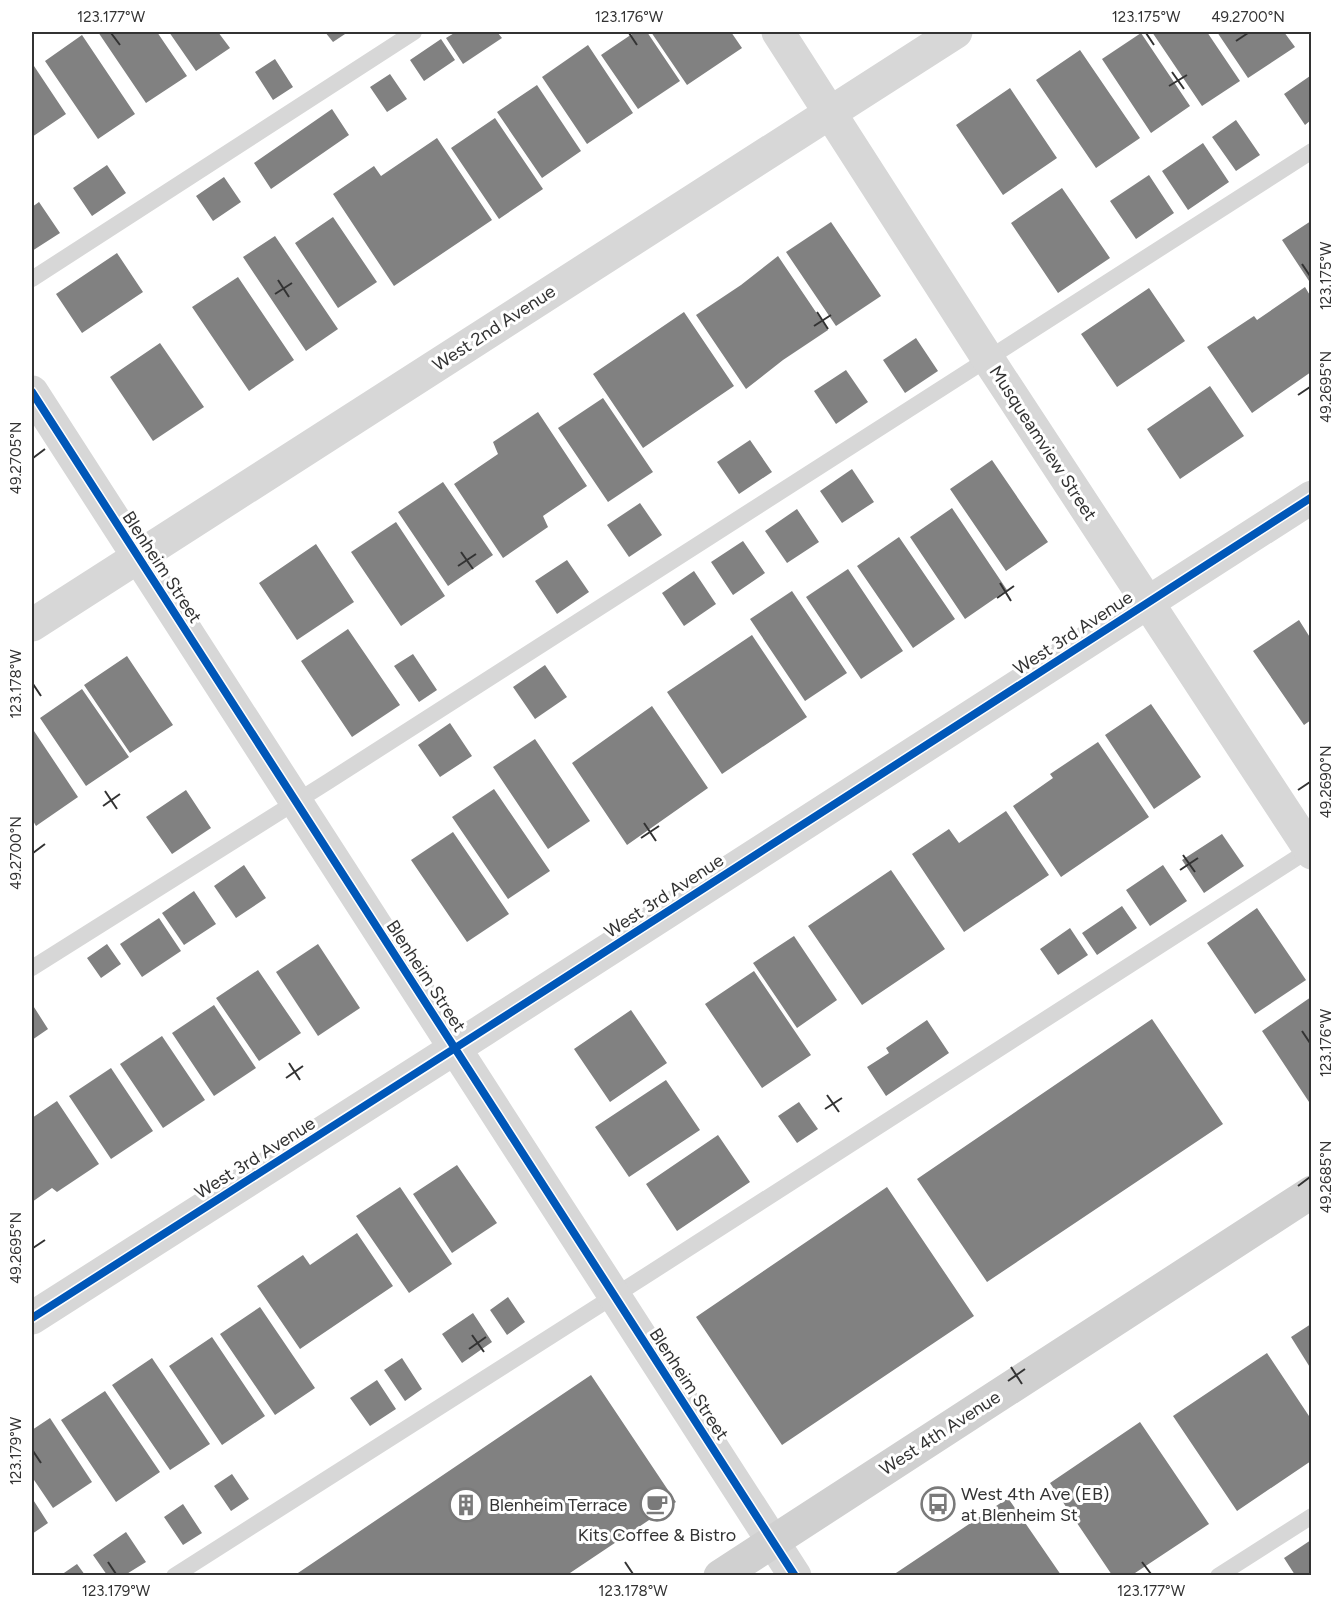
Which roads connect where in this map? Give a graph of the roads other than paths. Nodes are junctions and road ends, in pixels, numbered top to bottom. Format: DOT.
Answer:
graph roads {
  1 [pos="414,32"];
  2 [pos="778,32"];
  3 [pos="956,32"];
  4 [pos="830,112"];
  5 [pos="1311,152"];
  6 [pos="32,279"];
  7 [pos="988,359"];
  8 [pos="32,392"];
  9 [pos="1311,497"];
  10 [pos="138,557"];
  11 [pos="1148,603"];
  12 [pos="32,625"];
  13 [pos="296,801"];
  14 [pos="1311,850"];
  15 [pos="32,968"];
  16 [pos="455,1048"];
  17 [pos="1311,1192"];
  18 [pos="614,1296"];
  19 [pos="32,1318"];
  20 [pos="1311,1516"];
  21 [pos="773,1542"];
  22 [pos="174,1575"];
  23 [pos="720,1575"];
  24 [pos="795,1575"];
  25 [pos="1218,1575"];
  1 -- 6 [label="lane"];
  2 -- 4 [label="street, Musqueamview Street"];
  3 -- 4 [label="street, West 2nd Avenue"];
  4 -- 7 [label="street, Musqueamview Street"];
  4 -- 10 [label="street, West 2nd Avenue"];
  5 -- 7 [label="lane"];
  7 -- 11 [label="street, Musqueamview Street"];
  7 -- 13 [label="lane"];
  8 -- 10 [label="street, Blenheim Street"];
  9 -- 11 [label="street, West 3rd Avenue"];
  10 -- 12 [label="street, West 2nd Avenue"];
  10 -- 13 [label="street, Blenheim Street"];
  11 -- 14 [label="street, Musqueamview Street"];
  11 -- 16 [label="street, West 3rd Avenue"];
  13 -- 15 [label="lane"];
  13 -- 16 [label="street, Blenheim Street"];
  14 -- 18 [label="lane"];
  16 -- 18 [label="street, Blenheim Street"];
  16 -- 19 [label="street, West 3rd Avenue"];
  17 -- 21 [label="main road, West 4th Avenue"];
  18 -- 21 [label="street, Blenheim Street"];
  18 -- 22 [label="lane"];
  20 -- 25 [label="lane"];
  21 -- 23 [label="main road, West 4th Avenue"];
  21 -- 24 [label="street, Blenheim Street"];
}
